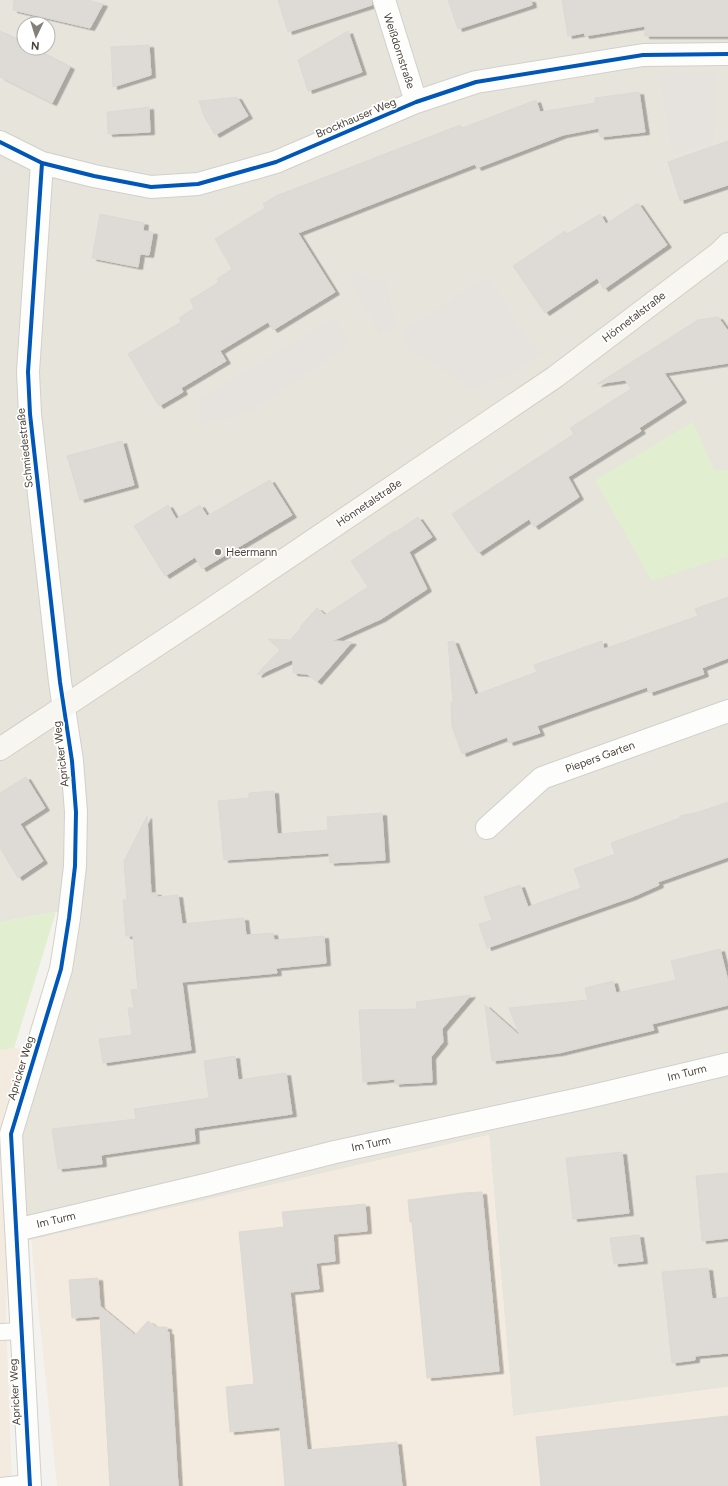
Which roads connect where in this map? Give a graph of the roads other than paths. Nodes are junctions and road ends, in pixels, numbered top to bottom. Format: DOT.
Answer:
graph roads {
  1 [pos="384,0"];
  2 [pos="728,54"];
  3 [pos="416,102"];
  4 [pos="0,142"];
  5 [pos="42,162"];
  6 [pos="728,244"];
  7 [pos="64,707"];
  8 [pos="728,711"];
  9 [pos="0,748"];
  10 [pos="487,828"];
  11 [pos="728,1064"];
  12 [pos="16,1230"];
  13 [pos="10,1331"];
  14 [pos="30,1485"];
  15 [pos="0,1486"];
  1 -- 3 [label="street, Weißdornstraße"];
  2 -- 3 [label="street, Brockhauser Weg"];
  3 -- 5 [label="street, Brockhauser Weg"];
  4 -- 5 [label="street, Brockhauser Weg"];
  5 -- 7 [label="street, Schmiedestraße"];
  6 -- 7 [label="main road, Hönnetalstraße"];
  7 -- 9 [label="main road, Hönnetalstraße"];
  7 -- 12 [label="street, Apricker Weg"];
  8 -- 10 [label="street, Piepers Garten"];
  11 -- 12 [label="street, Im Turm"];
  12 -- 13 [label="street, Apricker Weg"];
  13 -- 14 [label="street, Apricker Weg"];
  14 -- 15 [label="lane"];
}
